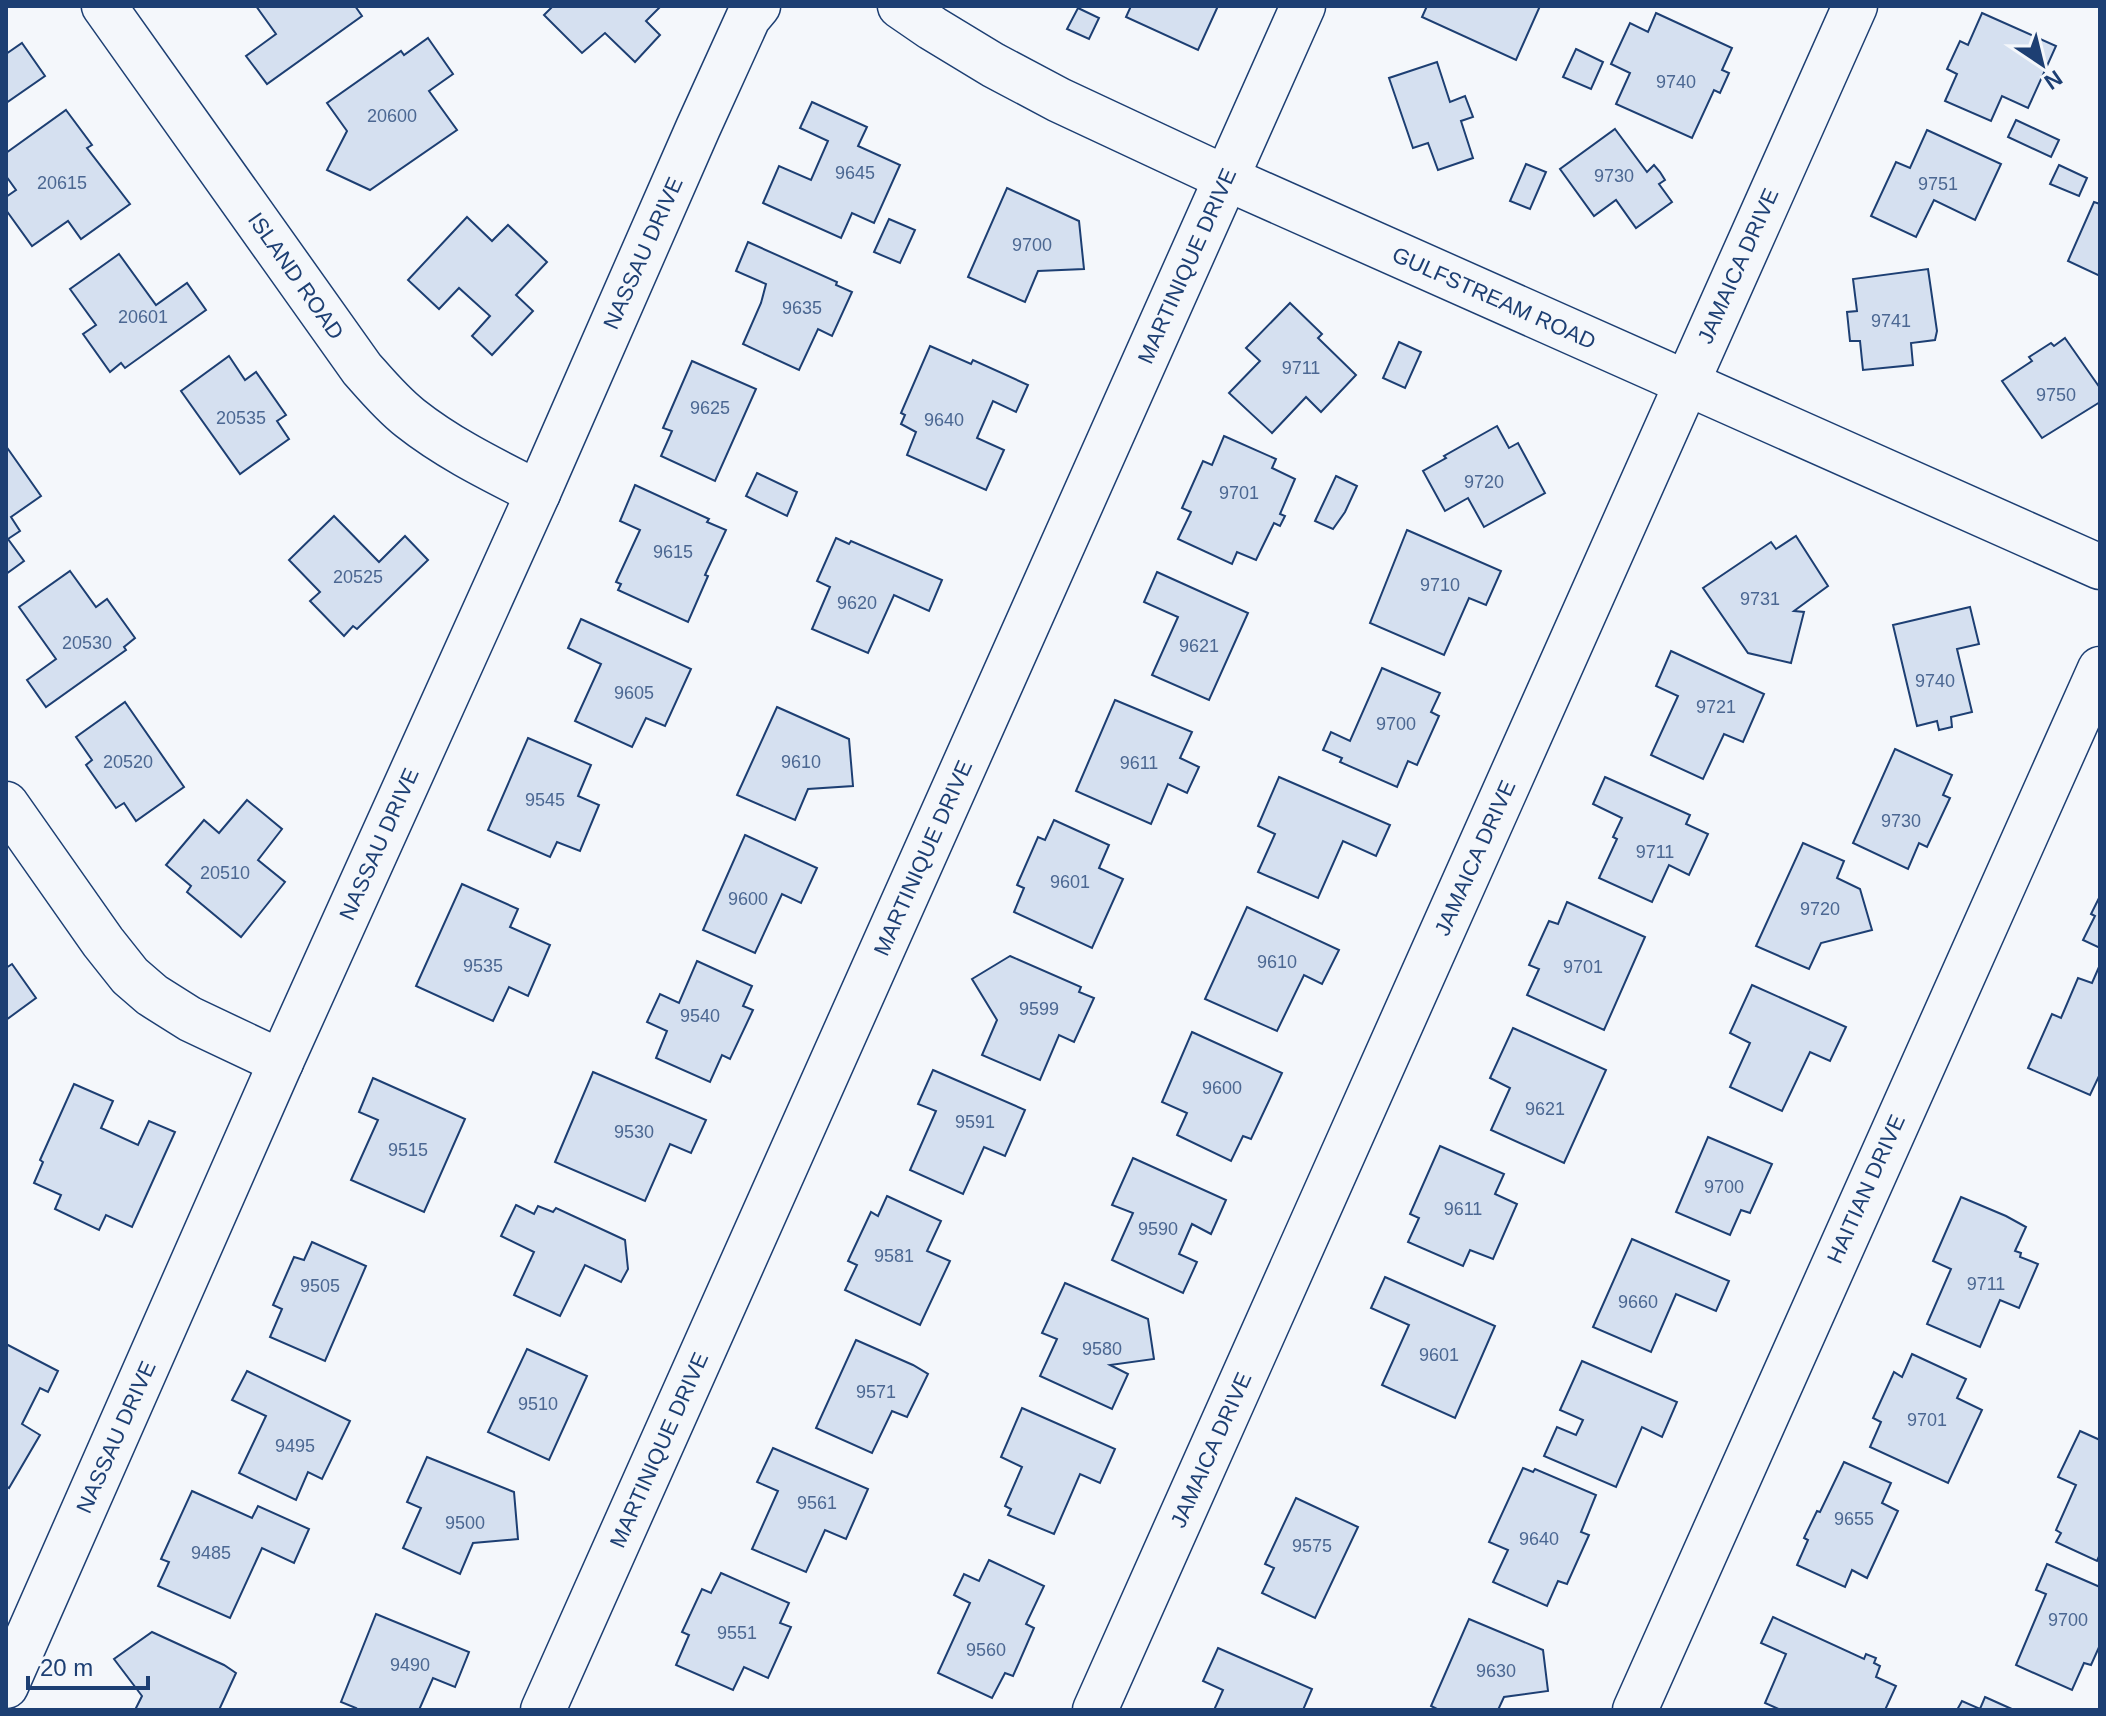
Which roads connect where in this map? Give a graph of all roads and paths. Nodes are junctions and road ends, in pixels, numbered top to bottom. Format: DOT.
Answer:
graph roads {
  1 [pos="104,6"];
  2 [pos="758,6"];
  3 [pos="900,6"];
  4 [pos="1303,6"];
  5 [pos="1855,6"];
  6 [pos="1226,178"];
  7 [pos="1685,383"];
  8 [pos="538,493"];
  9 [pos="2100,567"];
  10 [pos="2100,669"];
  11 [pos="6,804"];
  12 [pos="281,1062"];
  13 [pos="19,1620"];
  14 [pos="6,1686"];
  15 [pos="543,1710"];
  16 [pos="1095,1710"];
  17 [pos="1635,1710"];
  1 -- 8 [label="street, ISLAND ROAD"];
  2 -- 8 [label="street, NASSAU DRIVE"];
  3 -- 6 [label="street, GULFSTREAM ROAD"];
  4 -- 6 [label="street, MARTINIQUE DRIVE"];
  5 -- 7 [label="street, JAMAICA DRIVE"];
  6 -- 7 [label="street, GULFSTREAM ROAD"];
  6 -- 15 [label="street, MARTINIQUE DRIVE"];
  7 -- 9 [label="street, GULFSTREAM ROAD"];
  7 -- 16 [label="street, JAMAICA DRIVE"];
  8 -- 12 [label="street, NASSAU DRIVE"];
  10 -- 17 [label="street, HAITIAN DRIVE"];
  11 -- 12 [label="street"];
  12 -- 13 [label="street, NASSAU DRIVE"];
  13 -- 14 [label="street, NASSAU DRIVE"];
}
